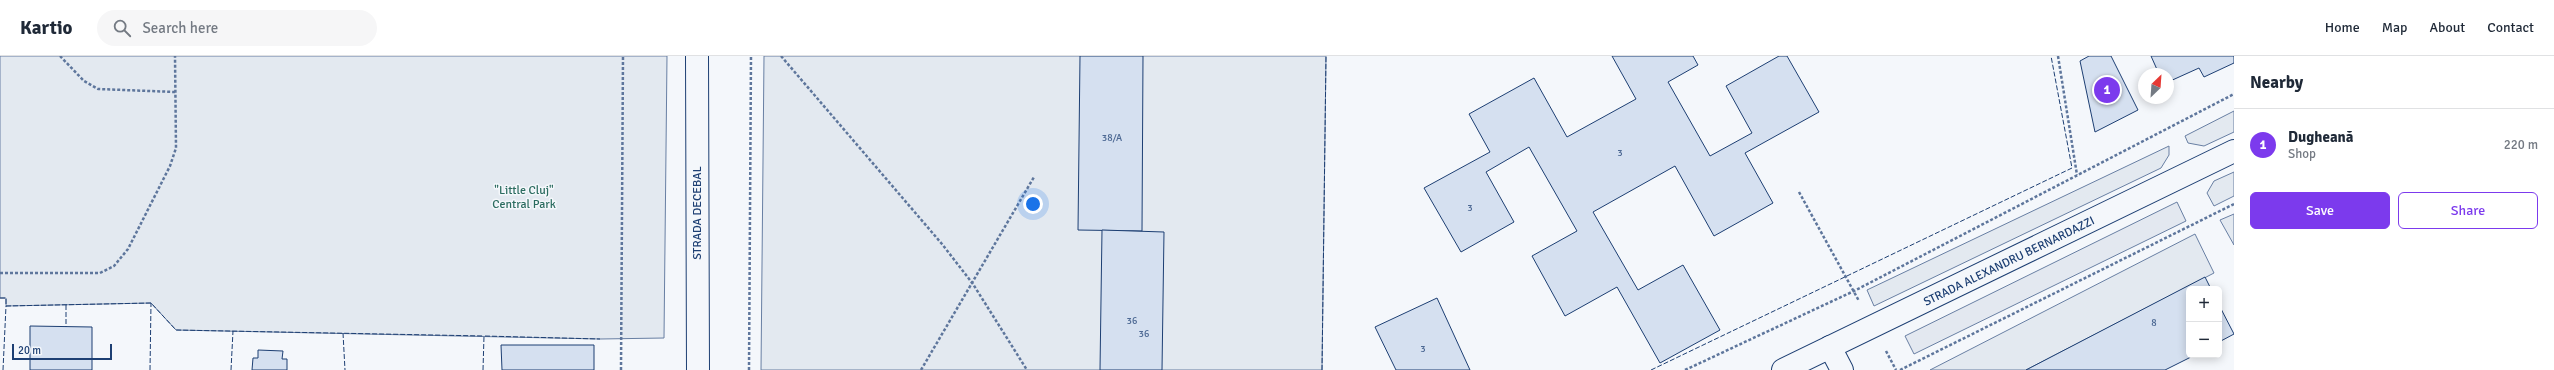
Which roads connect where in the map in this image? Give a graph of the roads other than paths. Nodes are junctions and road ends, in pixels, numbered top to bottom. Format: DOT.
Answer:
graph roads {
  1 [pos="697,56"];
  2 [pos="2234,151"];
  3 [pos="1830,347"];
  4 [pos="698,370"];
  5 [pos="1783,370"];
  6 [pos="1842,370"];
  1 -- 4 [label="street, STRADA DECEBAL"];
  2 -- 3 [label="street, STRADA ALEXANDRU BERNARDAZZI"];
  3 -- 5 [label="street, STRADA ALEXANDRU BERNARDAZZI"];
  3 -- 6 [label="street"];
}
